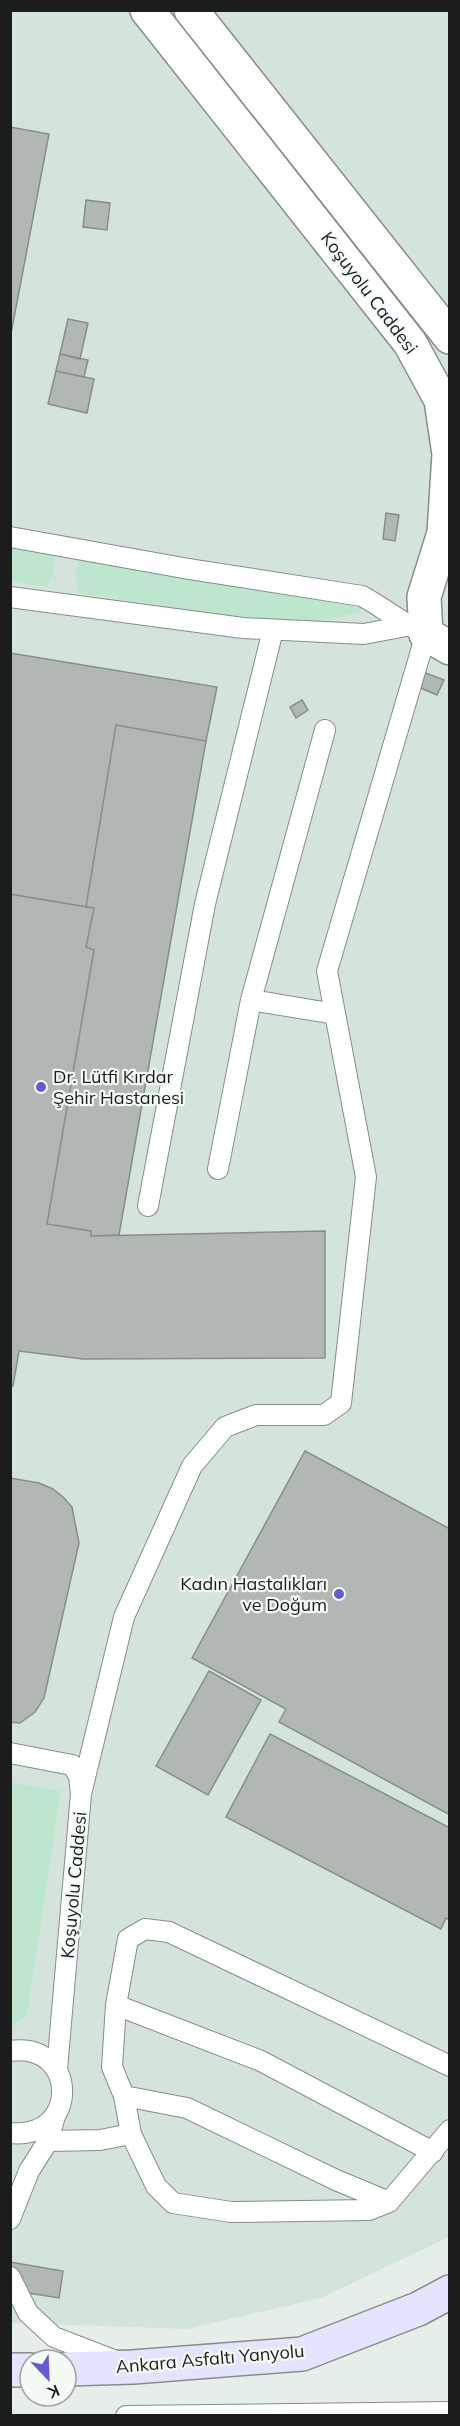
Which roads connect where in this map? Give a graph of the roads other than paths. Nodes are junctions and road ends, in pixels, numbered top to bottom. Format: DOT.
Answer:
graph roads {
  1 [pos="147,10"];
  2 [pos="191,10"];
  3 [pos="450,337"];
  4 [pos="10,537"];
  5 [pos="10,597"];
  6 [pos="273,630"];
  7 [pos="433,631"];
  8 [pos="325,729"];
  9 [pos="251,1000"];
  10 [pos="335,1014"];
  11 [pos="218,1168"];
  12 [pos="148,1206"];
  13 [pos="10,1753"];
  14 [pos="81,1794"];
  15 [pos="116,2005"];
  16 [pos="10,2051"];
  17 [pos="450,2066"];
  18 [pos="57,2069"];
  19 [pos="124,2096"];
  20 [pos="55,2116"];
  21 [pos="450,2130"];
  22 [pos="10,2133"];
  23 [pos="131,2134"];
  24 [pos="48,2141"];
  25 [pos="433,2152"];
  26 [pos="389,2202"];
  27 [pos="10,2219"];
  28 [pos="10,2277"];
  29 [pos="450,2292"];
  30 [pos="133,2367"];
  31 [pos="78,2369"];
  32 [pos="450,2412"];
  33 [pos="126,2415"];
  1 -- 7 [label="street, Koşuyolu Caddesi"];
  2 -- 3 [label="street, Koşuyolu Caddesi"];
  4 -- 7 [label="lane"];
  5 -- 6 [label="lane"];
  6 -- 7 [label="lane"];
  6 -- 12 [label="lane"];
  7 -- 10 [label="lane"];
  8 -- 9 [label="lane"];
  9 -- 10 [label="lane"];
  9 -- 11 [label="lane"];
  10 -- 14 [label="lane"];
  13 -- 14 [label="lane, Koşuyolu Caddesi"];
  14 -- 18 [label="lane, Koşuyolu Caddesi"];
  15 -- 17 [label="lane"];
  15 -- 19 [label="lane"];
  15 -- 25 [label="lane"];
  16 -- 18 [label="lane"];
  18 -- 20 [label="lane, Koşuyolu Caddesi"];
  19 -- 23 [label="lane"];
  19 -- 26 [label="lane"];
  20 -- 22 [label="lane"];
  20 -- 24 [label="lane, Koşuyolu Caddesi"];
  21 -- 25 [label="lane"];
  23 -- 24 [label="lane"];
  23 -- 26 [label="lane"];
  24 -- 27 [label="lane, Koşuyolu Caddesi"];
  25 -- 26 [label="lane"];
  28 -- 30 [label="lane"];
  29 -- 30 [label="main road, Ankara Asfaltı Yanyolu"];
  30 -- 31 [label="main road, Ankara Asfaltı Yanyolu"];
  32 -- 33 [label="lane"];
}
